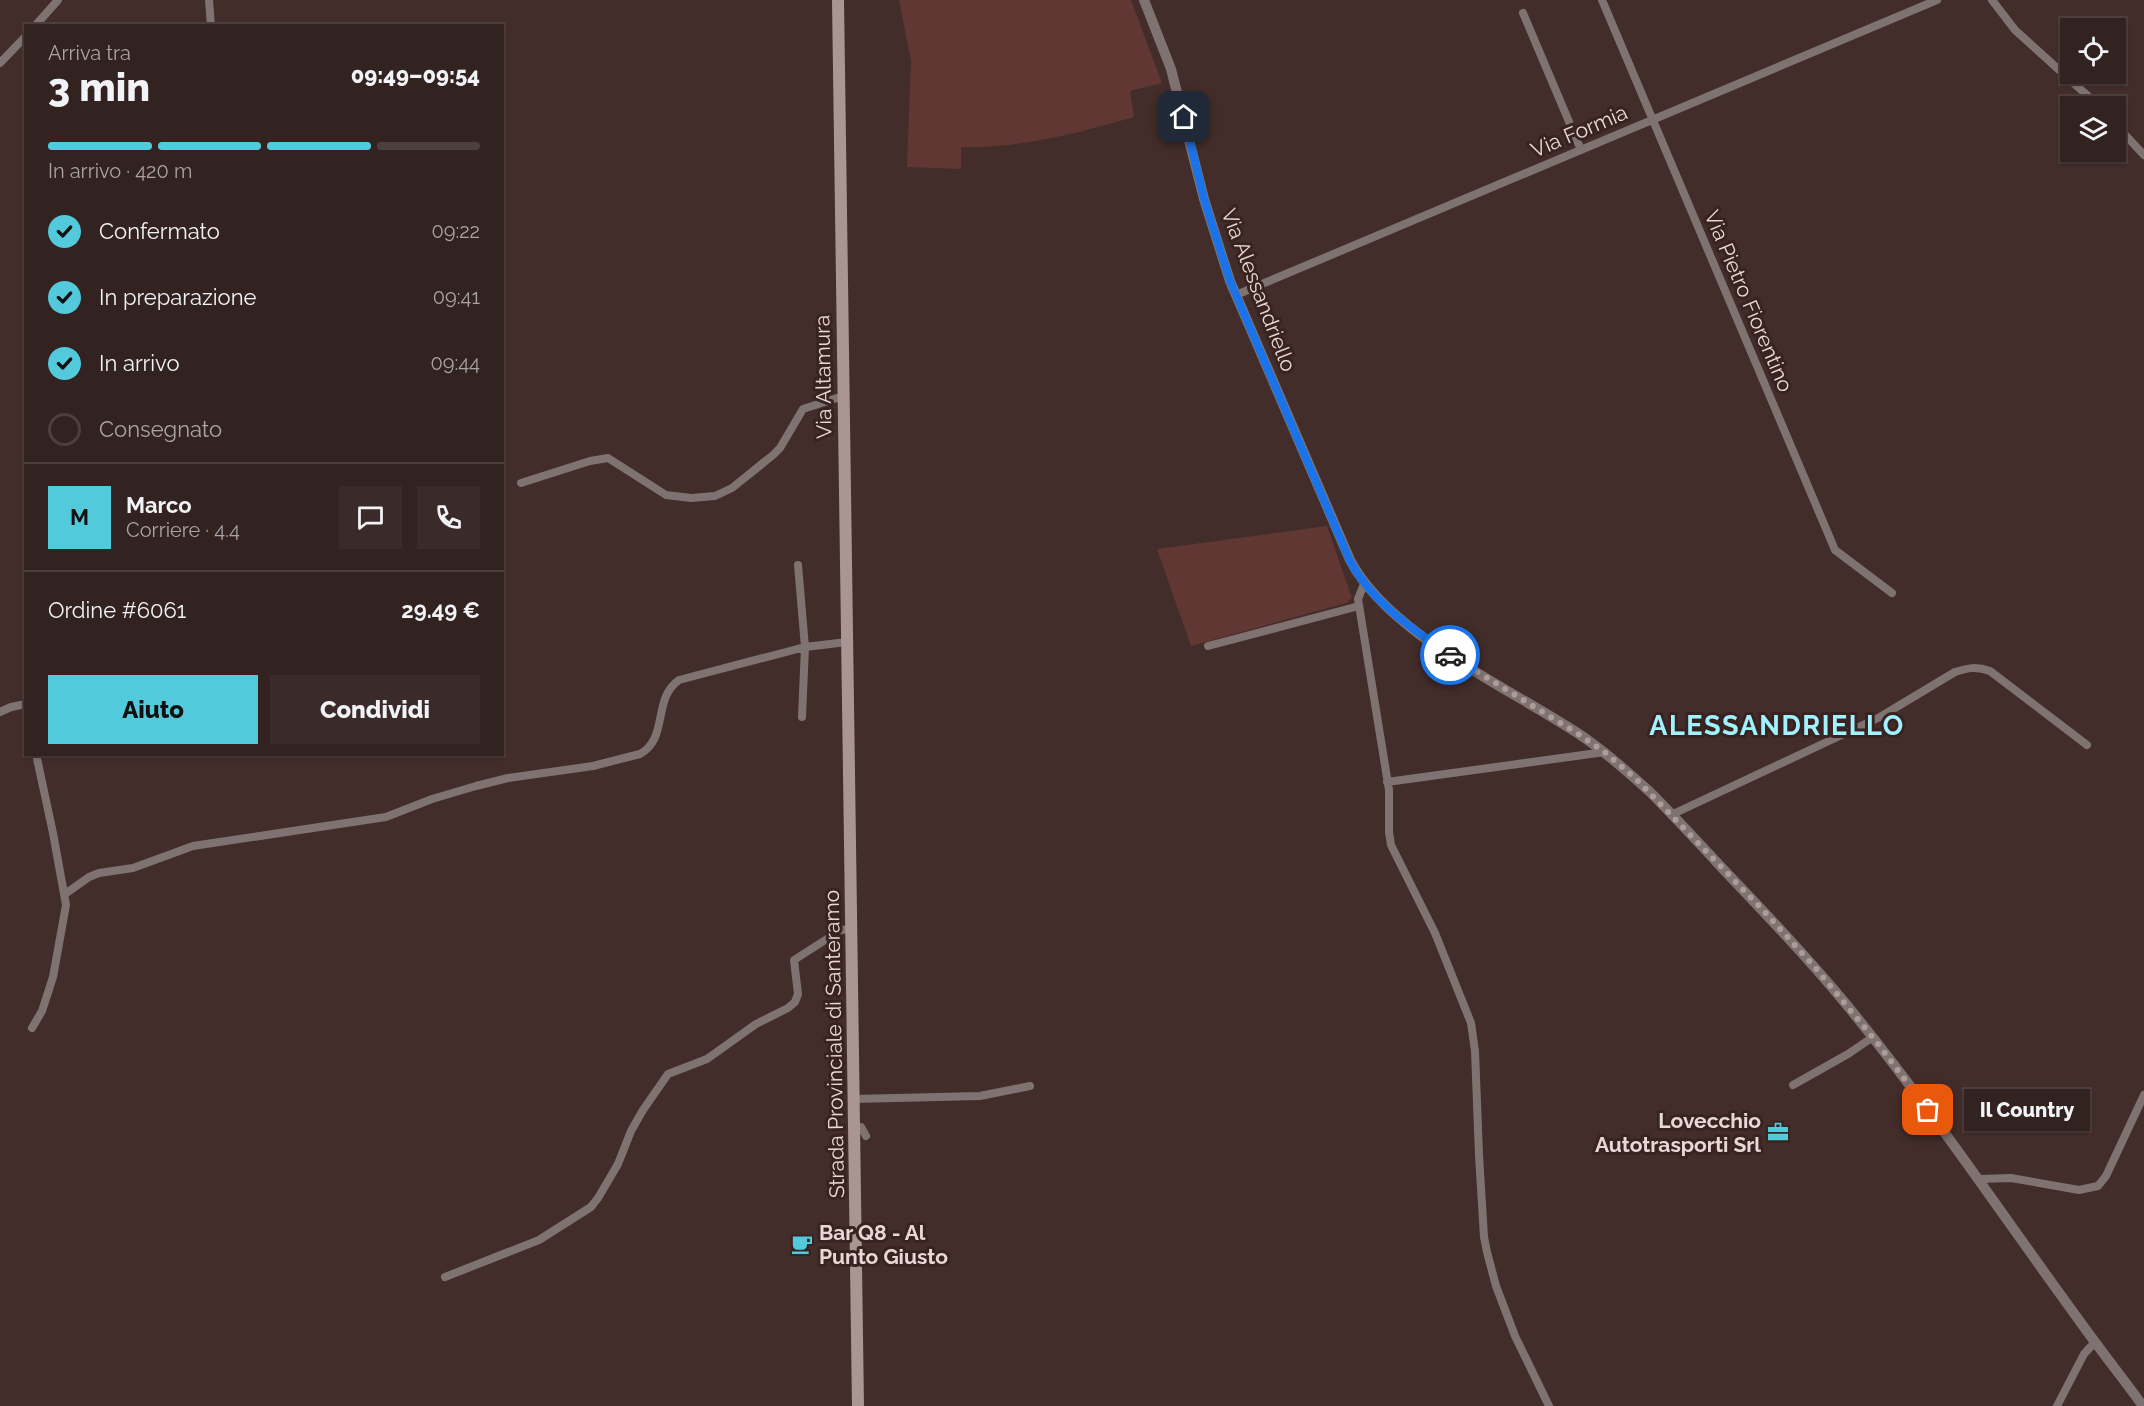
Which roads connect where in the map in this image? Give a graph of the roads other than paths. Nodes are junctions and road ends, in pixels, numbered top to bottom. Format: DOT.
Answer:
graph roads {
  1 [pos="58,0"];
  2 [pos="208,0"];
  3 [pos="838,0"];
  4 [pos="1144,0"];
  5 [pos="1602,0"];
  6 [pos="1937,0"];
  7 [pos="1992,0"];
  8 [pos="1523,13"];
  9 [pos="37,24"];
  10 [pos="211,24"];
  11 [pos="24,38"];
  12 [pos="0,63"];
  13 [pos="2088,96"];
  14 [pos="1653,119"];
  15 [pos="2126,136"];
  16 [pos="1581,150"];
  17 [pos="2144,155"];
  18 [pos="1236,295"];
  19 [pos="843,396"];
  20 [pos="520,483"];
  21 [pos="798,566"];
  22 [pos="1364,584"];
  23 [pos="1892,593"];
  24 [pos="1359,606"];
  25 [pos="847,642"];
  26 [pos="1208,646"];
  27 [pos="805,647"];
  28 [pos="24,704"];
  29 [pos="0,712"];
  30 [pos="802,717"];
  31 [pos="2087,745"];
  32 [pos="1605,752"];
  33 [pos="849,754"];
  34 [pos="36,756"];
  35 [pos="1388,782"];
  36 [pos="1671,815"];
  37 [pos="65,894"];
  38 [pos="851,929"];
  39 [pos="32,1028"];
  40 [pos="1873,1037"];
  41 [pos="1793,1085"];
  42 [pos="1030,1086"];
  43 [pos="2144,1095"];
  44 [pos="854,1099"];
  45 [pos="854,1127"];
  46 [pos="866,1136"];
  47 [pos="1980,1179"];
  48 [pos="445,1277"];
  49 [pos="2095,1342"];
  50 [pos="858,1406"];
  51 [pos="1549,1406"];
  52 [pos="2057,1406"];
  53 [pos="2143,1406"];
  1 -- 9 [label="street"];
  2 -- 10 [label="street"];
  3 -- 19 [label="main road, Via Altamura"];
  4 -- 18 [label="street, Via Alessandriello"];
  5 -- 14 [label="street, Via Pietro Fiorentino"];
  6 -- 14 [label="street, Via Formia"];
  7 -- 13 [label="street"];
  8 -- 16 [label="street"];
  11 -- 12 [label="street"];
  14 -- 16 [label="street, Via Formia"];
  14 -- 23 [label="street, Via Pietro Fiorentino"];
  15 -- 17 [label="street"];
  16 -- 18 [label="street, Via Formia"];
  18 -- 22 [label="street, Via Alessandriello"];
  19 -- 20 [label="street"];
  19 -- 25 [label="main road, Via Altamura"];
  21 -- 27 [label="street"];
  22 -- 24 [label="street"];
  22 -- 32 [label="street, Via Alessandriello"];
  24 -- 26 [label="street"];
  24 -- 35 [label="street"];
  25 -- 27 [label="street"];
  25 -- 33 [label="main road, Via Altamura"];
  27 -- 30 [label="street"];
  27 -- 37 [label="street"];
  28 -- 29 [label="street"];
  31 -- 36 [label="street"];
  32 -- 35 [label="street"];
  32 -- 36 [label="street, Via Alessandriello"];
  33 -- 38 [label="main road, Strada Provinciale di Santeramo"];
  34 -- 37 [label="street"];
  35 -- 51 [label="street"];
  36 -- 40 [label="street, Via Alessandriello"];
  37 -- 39 [label="street"];
  38 -- 44 [label="main road, Strada Provinciale di Santeramo"];
  38 -- 48 [label="street"];
  40 -- 41 [label="street"];
  40 -- 47 [label="street, Via Alessandriello"];
  42 -- 44 [label="street"];
  43 -- 47 [label="street"];
  44 -- 45 [label="main road, Strada Provinciale di Santeramo"];
  45 -- 46 [label="street"];
  45 -- 50 [label="main road, Strada Provinciale di Santeramo"];
  47 -- 49 [label="street, Via Alessandriello"];
  49 -- 52 [label="street"];
  49 -- 53 [label="street, Via Alessandriello"];
}
